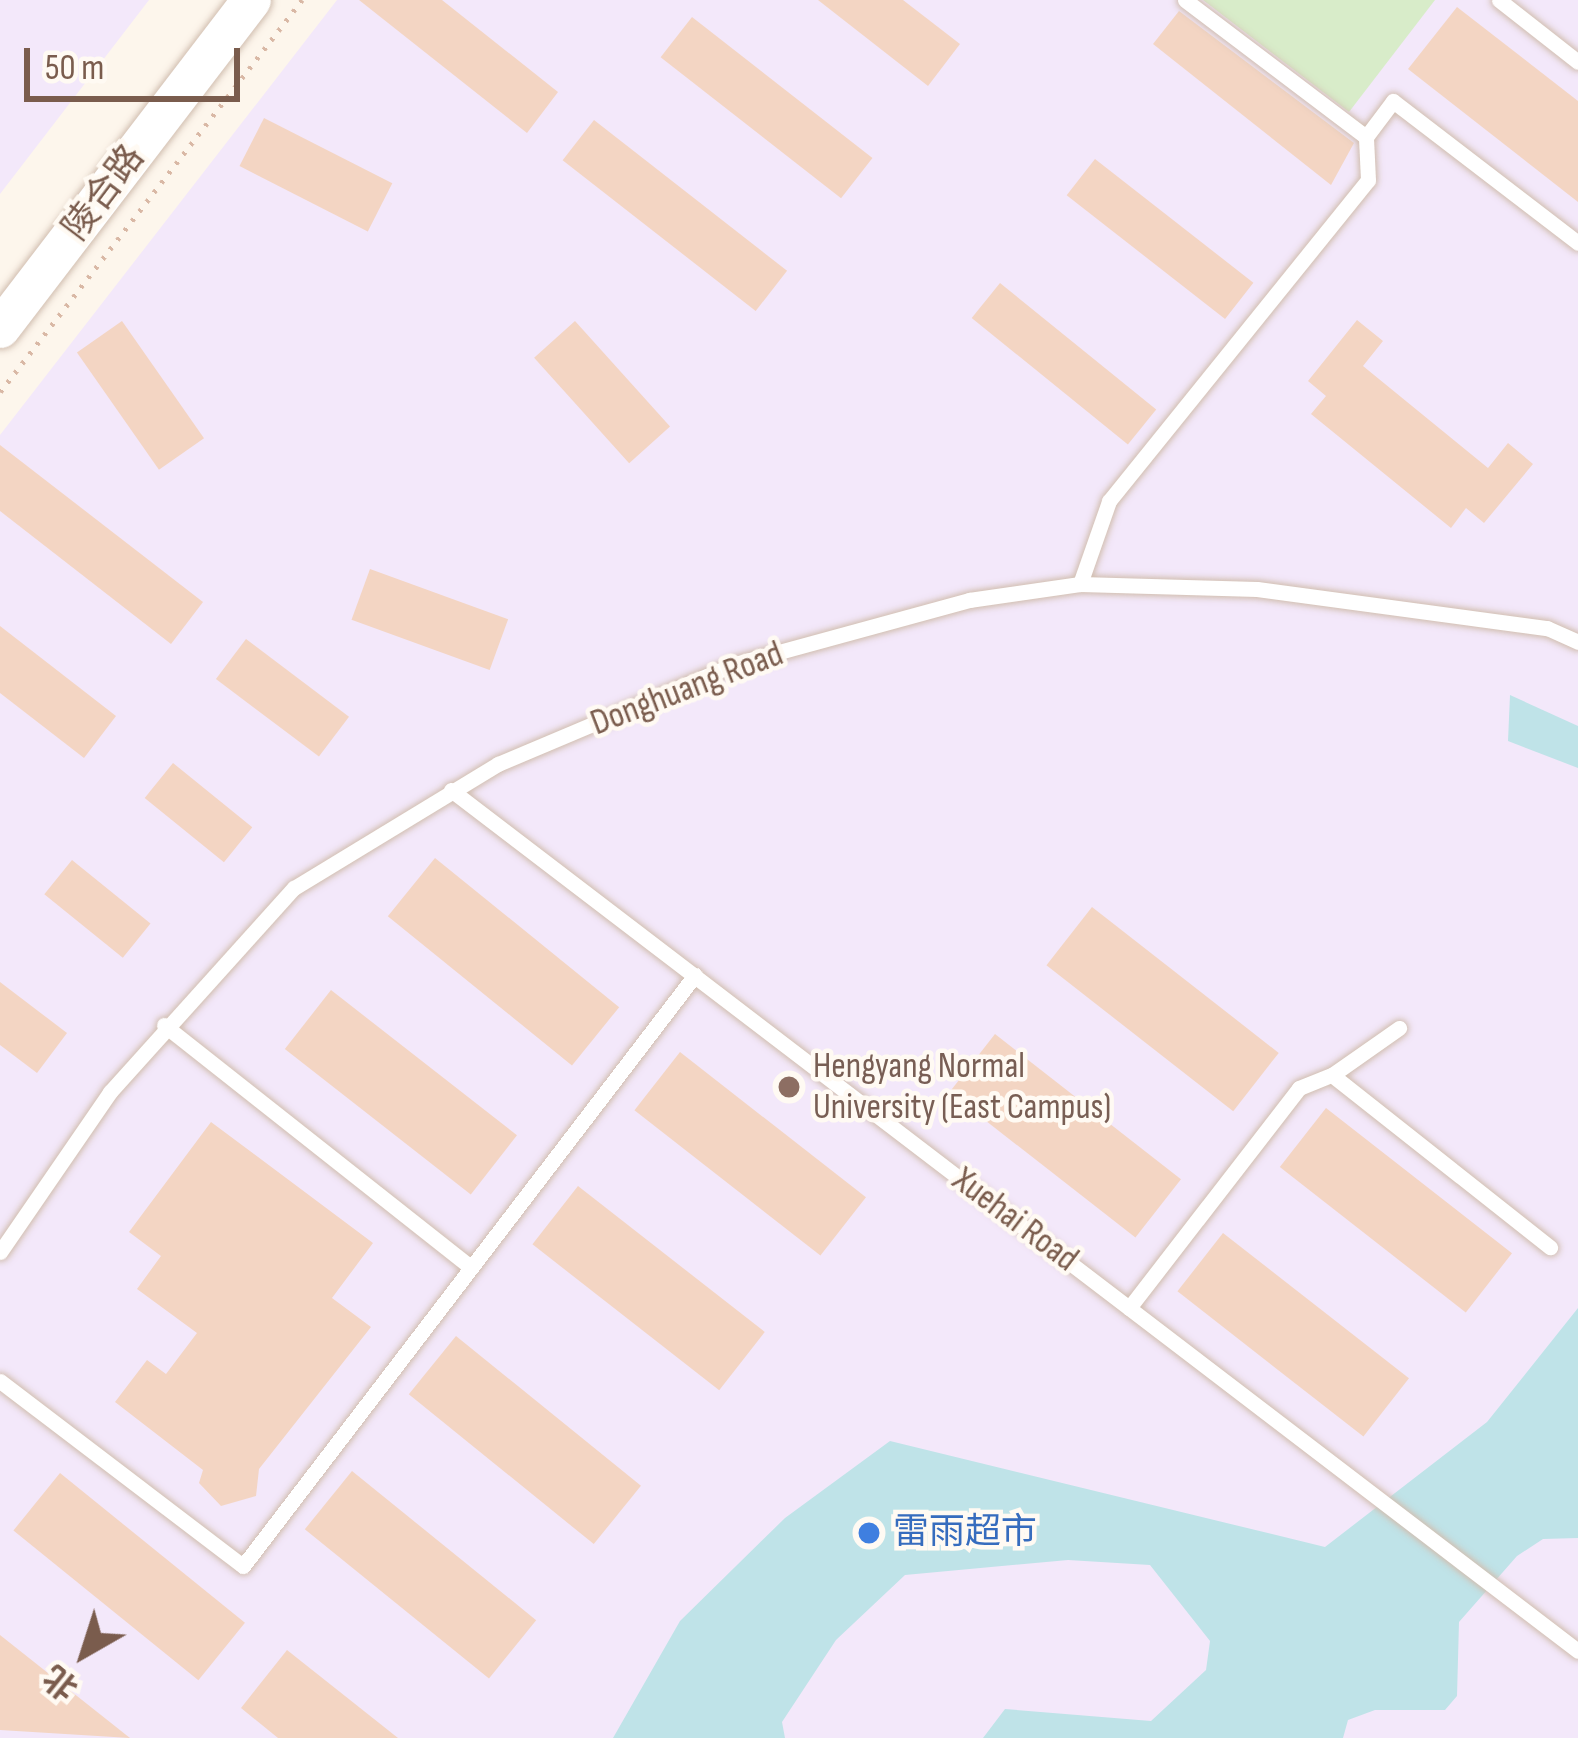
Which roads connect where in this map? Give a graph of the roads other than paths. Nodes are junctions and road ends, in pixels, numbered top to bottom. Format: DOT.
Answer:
graph roads {
  1 [pos="218,0"];
  2 [pos="251,0"];
  3 [pos="1185,0"];
  4 [pos="1499,0"];
  5 [pos="1578,62"];
  6 [pos="1366,137"];
  7 [pos="1578,243"];
  8 [pos="0,286"];
  9 [pos="0,328"];
  10 [pos="1081,584"];
  11 [pos="1578,642"];
  12 [pos="451,790"];
  13 [pos="695,976"];
  14 [pos="164,1025"];
  15 [pos="1399,1028"];
  16 [pos="1332,1075"];
  17 [pos="1550,1247"];
  18 [pos="0,1252"];
  19 [pos="469,1266"];
  20 [pos="1129,1308"];
  21 [pos="0,1381"];
  22 [pos="1578,1652"];
  1 -- 8 [label="street, 陵合路"];
  2 -- 9 [label="street, 陵合路"];
  3 -- 6 [label="lane"];
  4 -- 5 [label="lane"];
  6 -- 7 [label="lane"];
  6 -- 10 [label="lane"];
  10 -- 11 [label="lane, Donghuang Road"];
  10 -- 12 [label="lane, Donghuang Road"];
  12 -- 13 [label="lane, Xuehai Road"];
  12 -- 14 [label="lane, Donghuang Road"];
  13 -- 19 [label="lane"];
  13 -- 20 [label="lane, Xuehai Road"];
  14 -- 18 [label="lane, Donghuang Road"];
  14 -- 19 [label="lane"];
  15 -- 16 [label="lane"];
  16 -- 17 [label="lane"];
  16 -- 20 [label="lane"];
  19 -- 21 [label="lane"];
  20 -- 22 [label="lane, Xuehai Road"];
}
